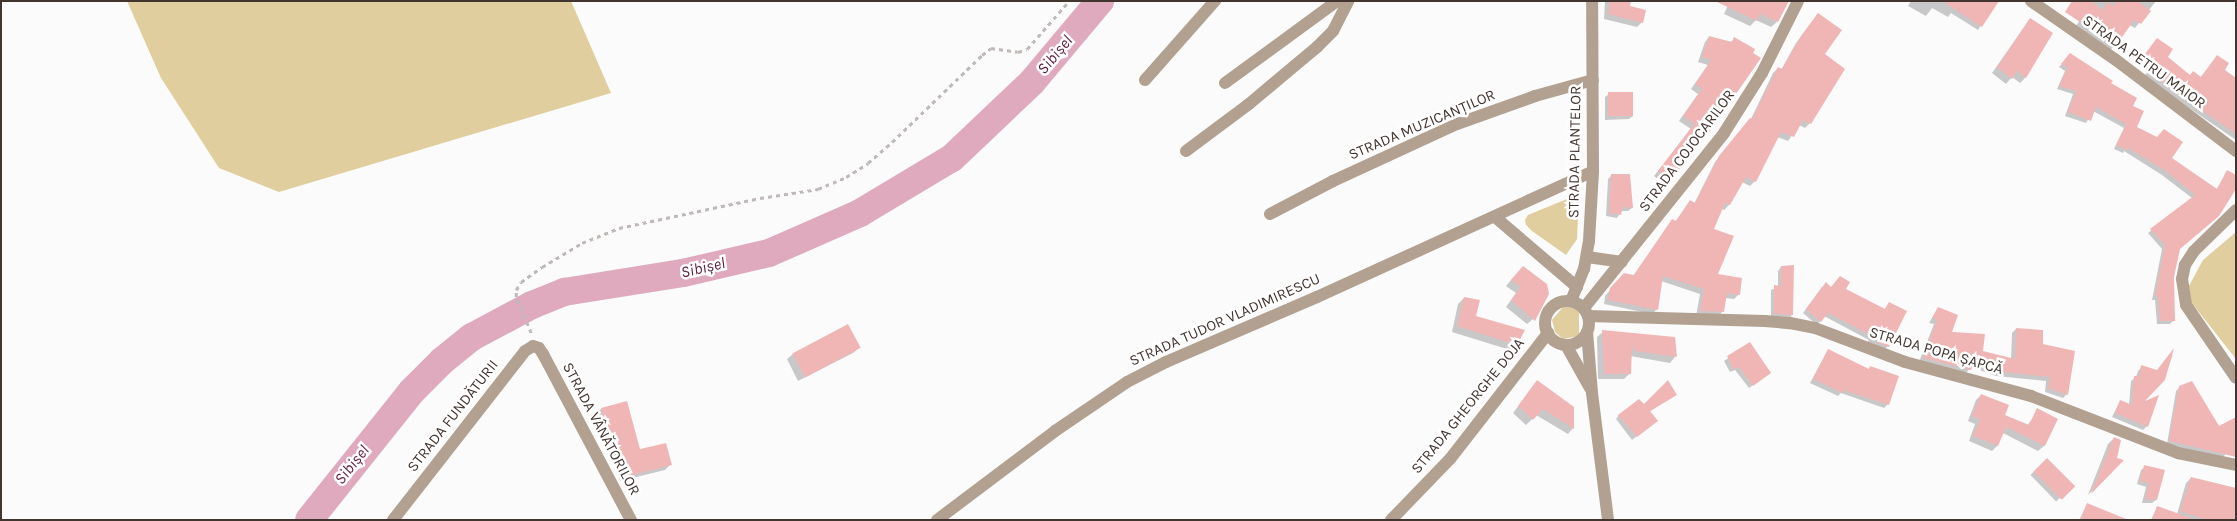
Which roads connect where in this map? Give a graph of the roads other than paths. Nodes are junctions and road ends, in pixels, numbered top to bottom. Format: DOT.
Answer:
graph roads {
  1 [pos="1215,1"];
  2 [pos="1337,1"];
  3 [pos="1348,1"];
  4 [pos="1592,1"];
  5 [pos="1798,1"];
  6 [pos="2031,1"];
  7 [pos="1145,80"];
  8 [pos="1593,80"];
  9 [pos="1225,84"];
  10 [pos="1186,150"];
  11 [pos="2236,151"];
  12 [pos="1592,171"];
  13 [pos="2236,210"];
  14 [pos="1270,214"];
  15 [pos="1495,217"];
  16 [pos="1587,257"];
  17 [pos="1622,262"];
  18 [pos="1577,287"];
  19 [pos="1571,301"];
  20 [pos="1586,312"];
  21 [pos="1588,332"];
  22 [pos="1548,333"];
  23 [pos="1566,345"];
  24 [pos="543,354"];
  25 [pos="2236,378"];
  26 [pos="1592,392"];
  27 [pos="2235,465"];
  28 [pos="393,520"];
  29 [pos="631,520"];
  30 [pos="937,520"];
  31 [pos="1391,520"];
  32 [pos="1608,520"];
  1 -- 7 [label="street"];
  2 -- 9 [label="street"];
  3 -- 10 [label="street"];
  4 -- 8 [label="street, STRADA PLANTELOR"];
  5 -- 17 [label="street, STRADA COJOCARILOR"];
  6 -- 11 [label="street, STRADA PETRU MAIOR"];
  8 -- 12 [label="street, STRADA PLANTELOR"];
  8 -- 14 [label="street, STRADA MUZICANȚILOR"];
  12 -- 15 [label="street, STRADA TUDOR VLADIMIRESCU"];
  12 -- 16 [label="street, STRADA PLANTELOR"];
  13 -- 25 [label="street"];
  15 -- 18 [label="street"];
  15 -- 30 [label="street, STRADA TUDOR VLADIMIRESCU"];
  16 -- 17 [label="street"];
  16 -- 18 [label="street, STRADA PLANTELOR"];
  17 -- 20 [label="street, STRADA COJOCARILOR"];
  18 -- 19 [label="street, STRADA PLANTELOR"];
  19 -- 20 [label="street"];
  19 -- 22 [label="street"];
  20 -- 21 [label="street"];
  20 -- 27 [label="street, STRADA POPA ȘAPCĂ"];
  21 -- 23 [label="street"];
  21 -- 26 [label="street"];
  22 -- 23 [label="street"];
  22 -- 31 [label="street, STRADA GHEORGHE DOJA"];
  23 -- 26 [label="street"];
  24 -- 28 [label="street, STRADA FUNDĂTURII"];
  24 -- 29 [label="street, STRADA VÂNĂTORILOR"];
  26 -- 32 [label="street"];
}
